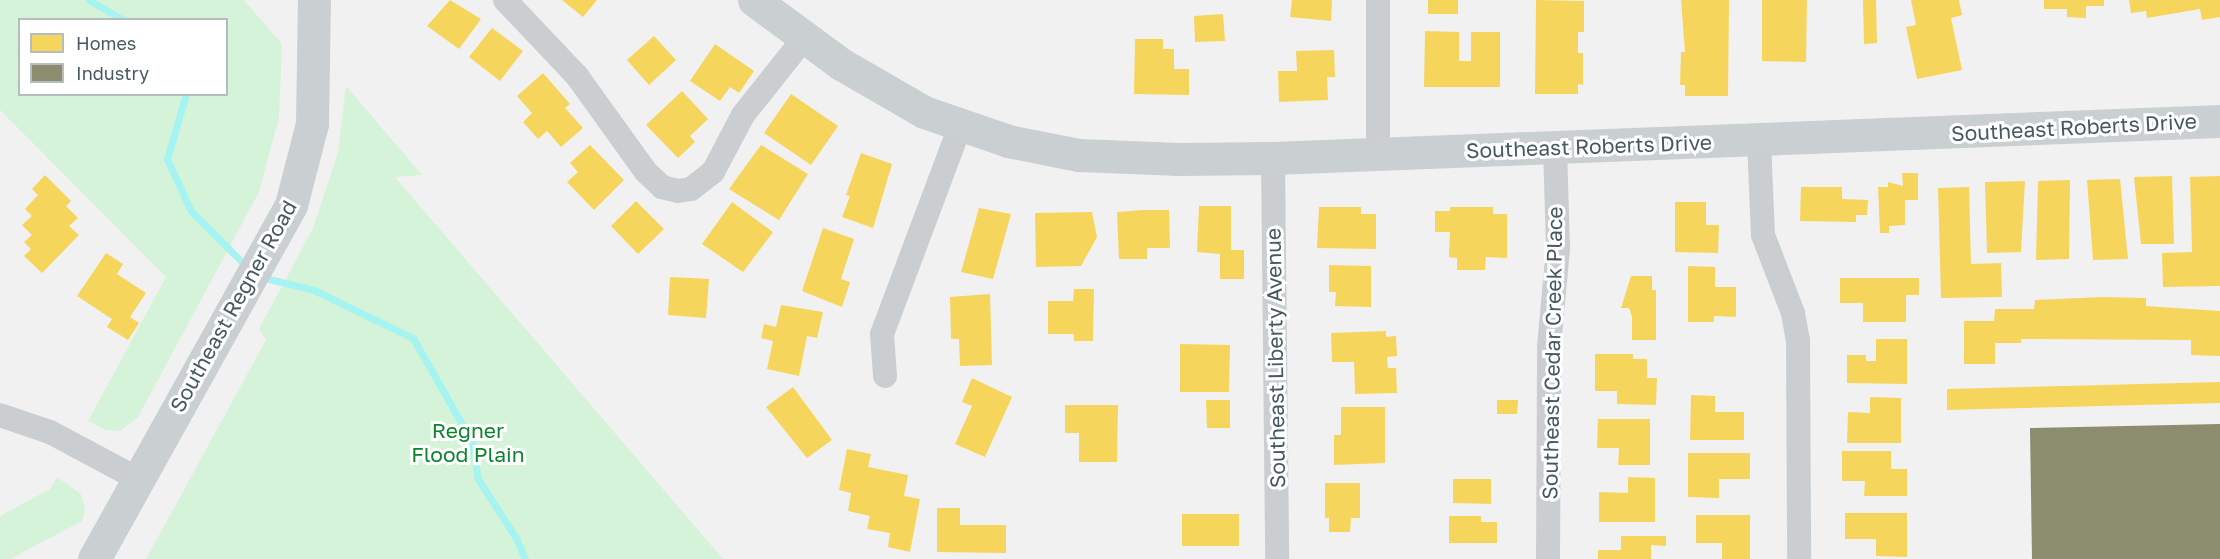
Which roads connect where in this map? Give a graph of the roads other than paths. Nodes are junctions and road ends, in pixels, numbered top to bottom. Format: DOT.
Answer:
graph roads {
  1 [pos="314,0"];
  2 [pos="505,0"];
  3 [pos="754,0"];
  4 [pos="1378,0"];
  5 [pos="805,37"];
  6 [pos="2220,121"];
  7 [pos="960,127"];
  8 [pos="1759,140"];
  9 [pos="1555,147"];
  10 [pos="1378,154"];
  11 [pos="1273,158"];
  12 [pos="885,376"];
  13 [pos="0,414"];
  14 [pos="138,479"];
  15 [pos="94,559"];
  16 [pos="1276,559"];
  17 [pos="1548,559"];
  18 [pos="1799,559"];
  1 -- 14 [label="street, Southeast Regner Road"];
  2 -- 5 [label="street"];
  3 -- 5 [label="street, Southeast Roberts Drive"];
  4 -- 10 [label="street"];
  5 -- 7 [label="street, Southeast Roberts Drive"];
  6 -- 8 [label="street, Southeast Roberts Drive"];
  7 -- 11 [label="street, Southeast Roberts Drive"];
  7 -- 12 [label="street"];
  8 -- 9 [label="street, Southeast Roberts Drive"];
  8 -- 18 [label="street"];
  9 -- 10 [label="street, Southeast Roberts Drive"];
  9 -- 17 [label="street, Southeast Cedar Creek Place"];
  10 -- 11 [label="street, Southeast Roberts Drive"];
  11 -- 16 [label="street, Southeast Liberty Avenue"];
  13 -- 14 [label="street"];
  14 -- 15 [label="street, Southeast Regner Road"];
}
